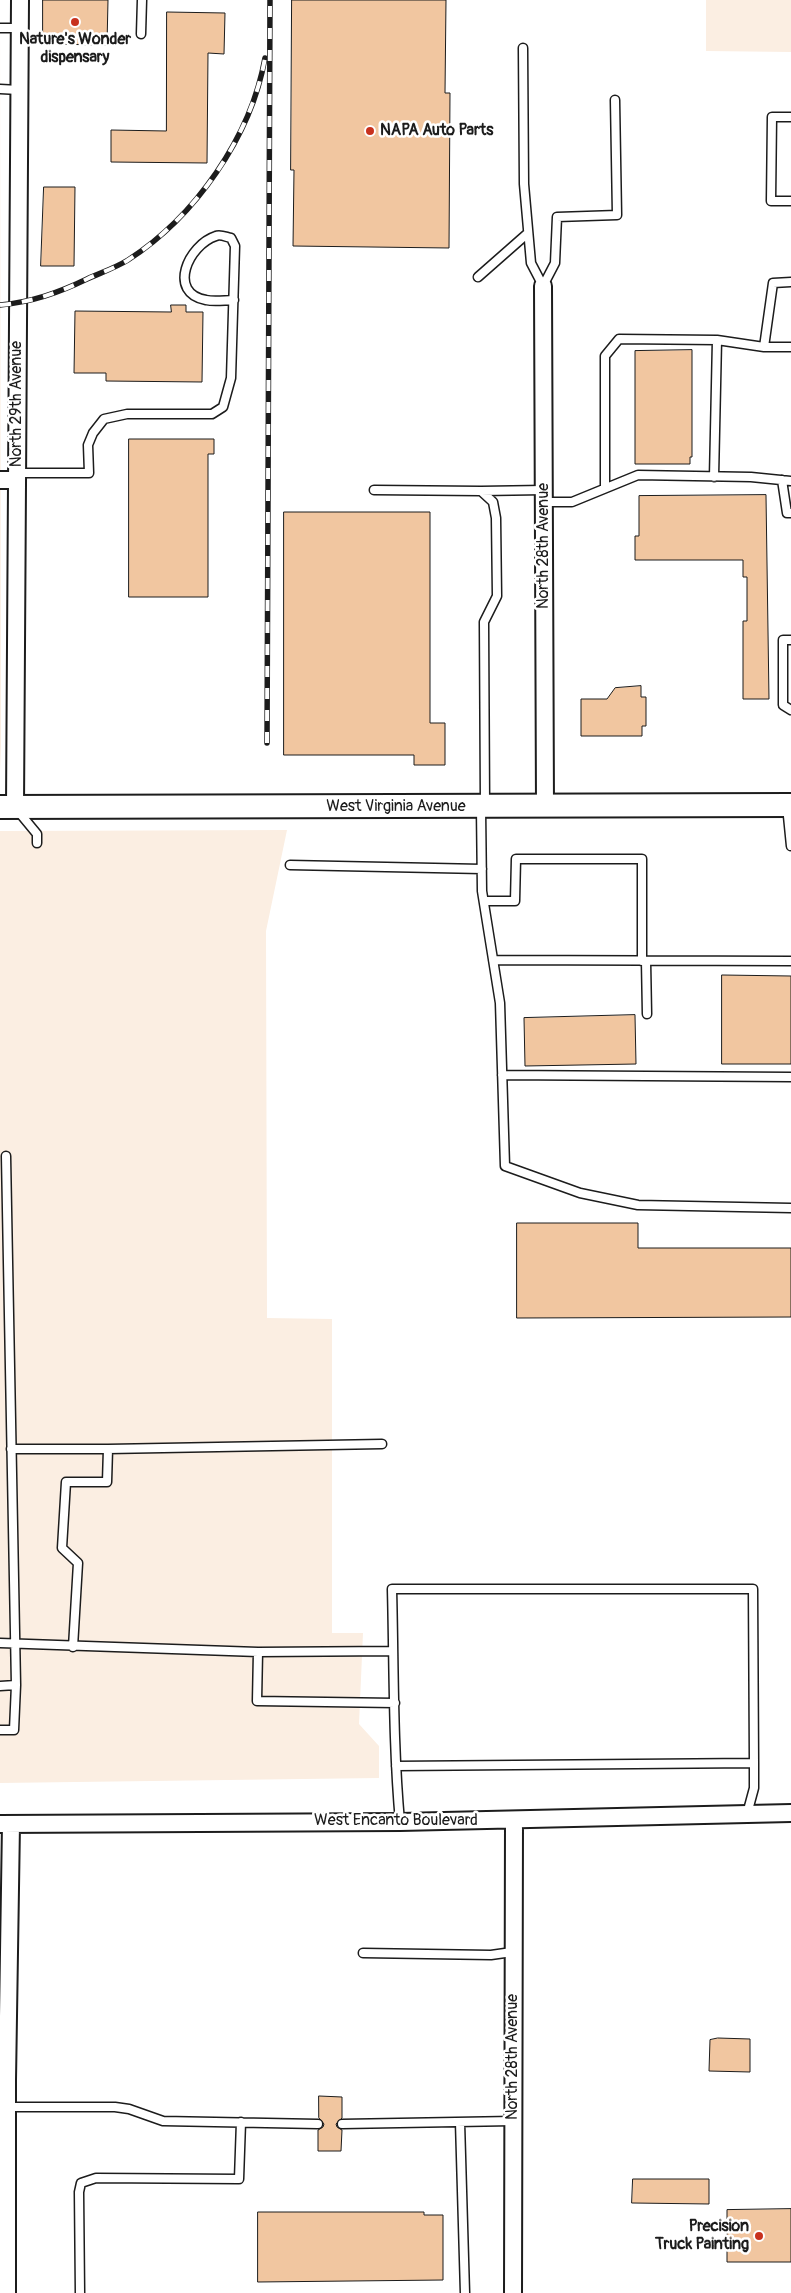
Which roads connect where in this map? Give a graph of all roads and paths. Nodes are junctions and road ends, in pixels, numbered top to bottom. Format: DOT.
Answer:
graph roads {
  1 [pos="20,0"];
  2 [pos="142,0"];
  3 [pos="0,28"];
  4 [pos="19,28"];
  5 [pos="141,34"];
  6 [pos="523,48"];
  7 [pos="0,89"];
  8 [pos="19,90"];
  9 [pos="615,100"];
  10 [pos="791,117"];
  11 [pos="791,201"];
  12 [pos="528,233"];
  13 [pos="478,277"];
  14 [pos="791,282"];
  15 [pos="543,286"];
  16 [pos="234,300"];
  17 [pos="717,340"];
  18 [pos="764,347"];
  19 [pos="791,347"];
  20 [pos="714,476"];
  21 [pos="11,478"];
  22 [pos="787,480"];
  23 [pos="606,488"];
  24 [pos="374,490"];
  25 [pos="480,491"];
  26 [pos="544,496"];
  27 [pos="791,513"];
  28 [pos="791,640"];
  29 [pos="791,710"];
  30 [pos="789,805"];
  31 [pos="7,807"];
  32 [pos="483,807"];
  33 [pos="545,807"];
  34 [pos="37,843"];
  35 [pos="791,846"];
  36 [pos="290,865"];
  37 [pos="482,868"];
  38 [pos="484,901"];
  39 [pos="493,960"];
  40 [pos="644,961"];
  41 [pos="791,961"];
  42 [pos="647,1014"];
  43 [pos="502,1075"];
  44 [pos="791,1077"];
  45 [pos="6,1156"];
  46 [pos="791,1208"];
  47 [pos="382,1444"];
  48 [pos="11,1449"];
  49 [pos="108,1449"];
  50 [pos="0,1643"];
  51 [pos="15,1643"];
  52 [pos="73,1647"];
  53 [pos="393,1651"];
  54 [pos="258,1652"];
  55 [pos="0,1686"];
  56 [pos="16,1686"];
  57 [pos="394,1703"];
  58 [pos="0,1730"];
  59 [pos="754,1762"];
  60 [pos="396,1766"];
  61 [pos="791,1813"];
  62 [pos="747,1814"];
  63 [pos="514,1820"];
  64 [pos="400,1822"];
  65 [pos="6,1824"];
  66 [pos="512,1952"];
  67 [pos="363,1953"];
  68 [pos="4,2080"];
  69 [pos="7,2107"];
  70 [pos="513,2120"];
  71 [pos="241,2122"];
  72 [pos="460,2122"];
  73 [pos="318,2124"];
  74 [pos="342,2124"];
  75 [pos="3,2210"];
  76 [pos="6,2293"];
  77 [pos="80,2293"];
  78 [pos="465,2293"];
  79 [pos="513,2293"];
  1 -- 4 [label="street, North 29th Avenue"];
  2 -- 5 [label="lane"];
  3 -- 4 [label="lane"];
  4 -- 8 [label="street, North 29th Avenue"];
  6 -- 12 [label="lane"];
  7 -- 8 [label="lane"];
  8 -- 21 [label="street, North 29th Avenue"];
  9 -- 15 [label="lane"];
  10 -- 11 [label="lane"];
  12 -- 13 [label="lane"];
  12 -- 15 [label="lane"];
  14 -- 18 [label="lane"];
  15 -- 26 [label="street, North 28th Avenue"];
  16 -- 16 [label="lane"];
  16 -- 21 [label="lane"];
  17 -- 18 [label="lane"];
  17 -- 20 [label="lane"];
  17 -- 23 [label="lane"];
  18 -- 19 [label="lane"];
  20 -- 22 [label="lane"];
  20 -- 23 [label="lane"];
  21 -- 31 [label="street, North 29th Avenue"];
  22 -- 27 [label="lane"];
  23 -- 26 [label="lane"];
  24 -- 25 [label="lane"];
  25 -- 26 [label="lane"];
  25 -- 32 [label="lane"];
  26 -- 33 [label="street, North 28th Avenue"];
  28 -- 29 [label="lane"];
  30 -- 33 [label="street, West Virginia Avenue"];
  30 -- 35 [label="lane"];
  31 -- 32 [label="street, West Virginia Avenue"];
  31 -- 34 [label="lane"];
  32 -- 33 [label="street, West Virginia Avenue"];
  32 -- 37 [label="lane"];
  36 -- 37 [label="lane"];
  37 -- 38 [label="lane"];
  38 -- 39 [label="lane"];
  38 -- 40 [label="lane"];
  39 -- 40 [label="lane"];
  39 -- 43 [label="lane"];
  40 -- 41 [label="lane"];
  40 -- 42 [label="lane"];
  43 -- 44 [label="lane"];
  43 -- 46 [label="lane"];
  45 -- 48 [label="lane"];
  47 -- 49 [label="lane"];
  48 -- 49 [label="lane"];
  48 -- 51 [label="lane"];
  49 -- 52 [label="lane"];
  50 -- 51 [label="lane"];
  51 -- 52 [label="lane"];
  51 -- 56 [label="lane"];
  52 -- 54 [label="lane"];
  53 -- 54 [label="lane"];
  53 -- 57 [label="lane"];
  53 -- 59 [label="lane"];
  54 -- 57 [label="lane"];
  55 -- 56 [label="lane"];
  56 -- 58 [label="lane"];
  57 -- 60 [label="lane"];
  59 -- 60 [label="lane"];
  59 -- 62 [label="lane"];
  60 -- 64 [label="lane"];
  61 -- 62 [label="street, West Encanto Boulevard"];
  62 -- 63 [label="street, West Encanto Boulevard"];
  63 -- 64 [label="street, West Encanto Boulevard"];
  63 -- 66 [label="street, North 28th Avenue"];
  64 -- 65 [label="street, West Encanto Boulevard"];
  65 -- 68 [label="street"];
  66 -- 67 [label="lane"];
  66 -- 70 [label="street, North 28th Avenue"];
  68 -- 69 [label="street"];
  69 -- 71 [label="lane"];
  69 -- 75 [label="street"];
  70 -- 72 [label="lane"];
  70 -- 79 [label="street, North 28th Avenue"];
  71 -- 73 [label="lane"];
  71 -- 77 [label="lane"];
  72 -- 74 [label="lane"];
  72 -- 78 [label="lane"];
  75 -- 76 [label="street"];
}
